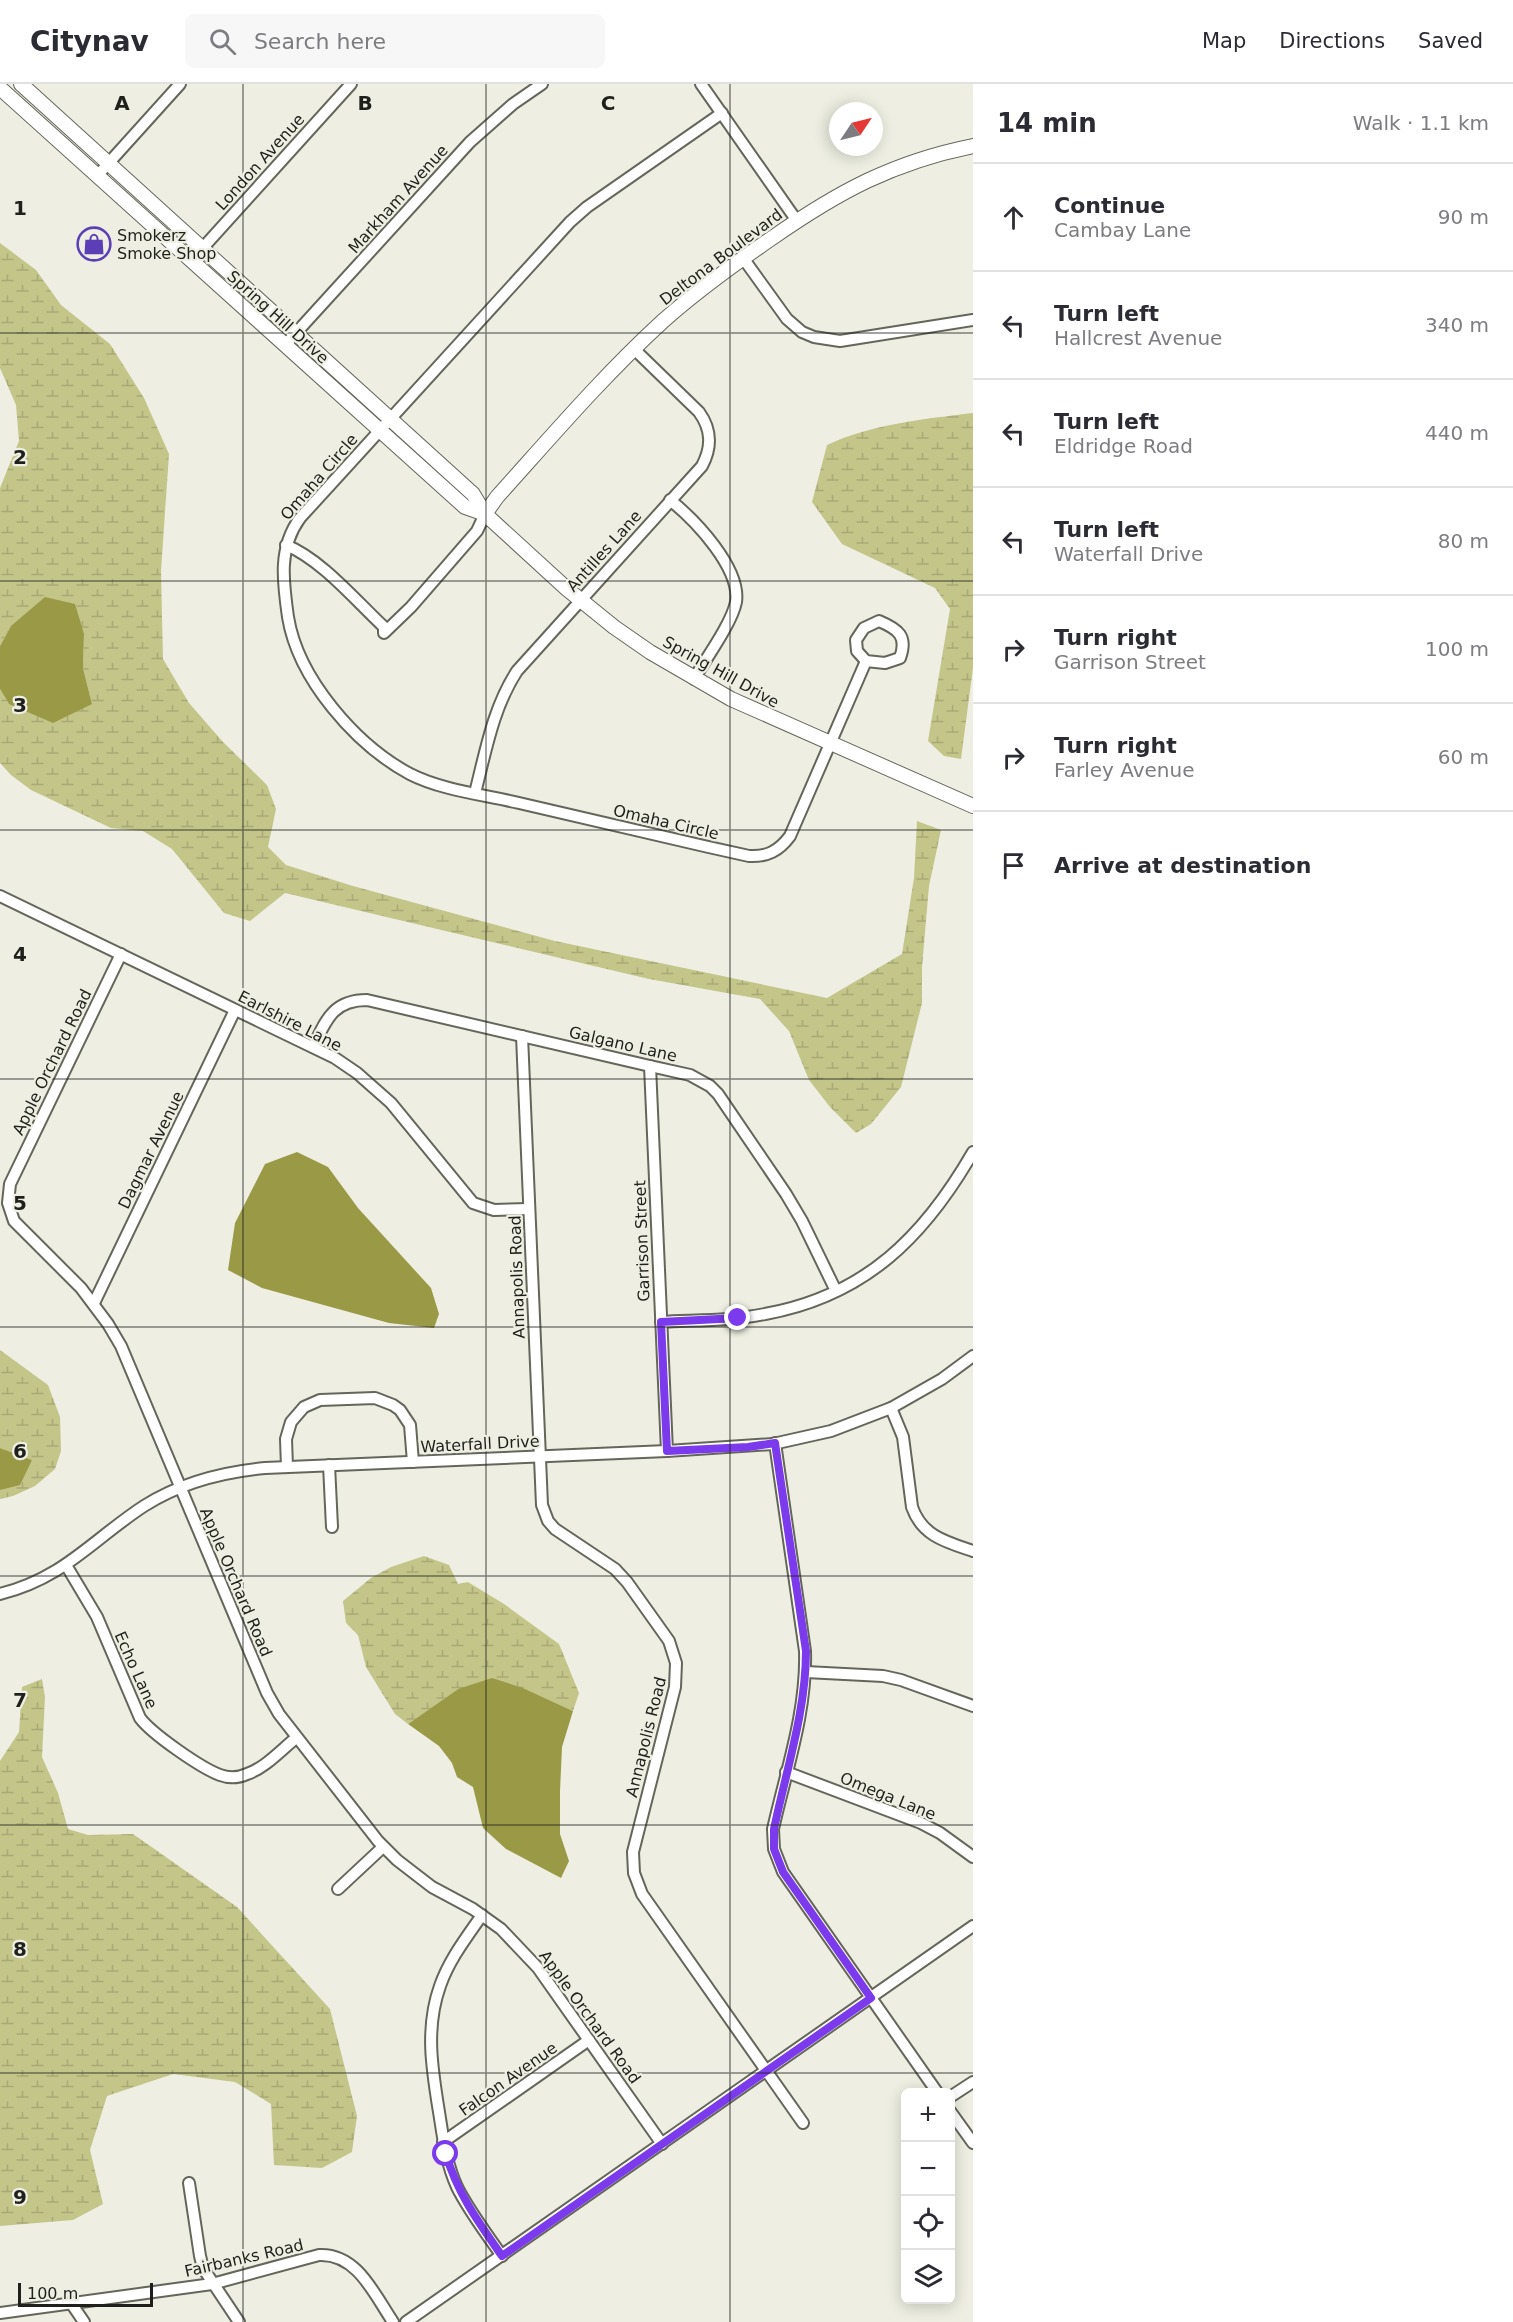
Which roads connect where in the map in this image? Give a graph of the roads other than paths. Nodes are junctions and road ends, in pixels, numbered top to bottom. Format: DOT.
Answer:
graph roads {
  1 [pos="21,84"];
  2 [pos="180,84"];
  3 [pos="351,84"];
  4 [pos="542,84"];
  5 [pos="701,84"];
  6 [pos="0,88"];
  7 [pos="722,113"];
  8 [pos="973,146"];
  9 [pos="109,163"];
  10 [pos="97,176"];
  11 [pos="797,221"];
  12 [pos="203,248"];
  13 [pos="743,258"];
  14 [pos="191,261"];
  15 [pos="973,320"];
  16 [pos="297,332"];
  17 [pos="285,345"];
  18 [pos="634,349"];
  19 [pos="390,418"];
  20 [pos="380,431"];
  21 [pos="670,500"];
  22 [pos="485,514"];
  23 [pos="286,545"];
  24 [pos="580,600"];
  25 [pos="866,662"];
  26 [pos="694,680"];
  27 [pos="830,744"];
  28 [pos="475,793"];
  29 [pos="973,806"];
  30 [pos="0,896"];
  31 [pos="121,954"];
  32 [pos="235,1010"];
  33 [pos="522,1036"];
  34 [pos="313,1047"];
  35 [pos="650,1066"];
  36 [pos="973,1152"];
  37 [pos="529,1209"];
  38 [pos="836,1291"];
  39 [pos="94,1303"];
  40 [pos="661,1322"];
  41 [pos="973,1356"];
  42 [pos="891,1408"];
  43 [pos="775,1443"];
  44 [pos="667,1451"];
  45 [pos="540,1456"];
  46 [pos="413,1462"];
  47 [pos="329,1465"];
  48 [pos="287,1467"];
  49 [pos="180,1487"];
  50 [pos="332,1527"];
  51 [pos="973,1551"];
  52 [pos="66,1565"];
  53 [pos="0,1594"];
  54 [pos="806,1672"];
  55 [pos="973,1707"];
  56 [pos="296,1738"];
  57 [pos="786,1772"];
  58 [pos="383,1846"];
  59 [pos="973,1857"];
  60 [pos="338,1888"];
  61 [pos="482,1915"];
  62 [pos="973,1926"];
  63 [pos="871,1998"];
  64 [pos="589,2040"];
  65 [pos="766,2072"];
  66 [pos="973,2082"];
  67 [pos="934,2088"];
  68 [pos="955,2094"];
  69 [pos="955,2117"];
  70 [pos="803,2123"];
  71 [pos="443,2142"];
  72 [pos="973,2143"];
  73 [pos="662,2144"];
  74 [pos="189,2183"];
  75 [pos="502,2256"];
  76 [pos="212,2284"];
  77 [pos="71,2303"];
  78 [pos="0,2313"];
  79 [pos="84,2322"];
  80 [pos="239,2322"];
  81 [pos="393,2322"];
  82 [pos="406,2322"];
  1 -- 9 [label="main road, Spring Hill Drive"];
  2 -- 9 [label="street"];
  3 -- 12 [label="street, London Avenue"];
  4 -- 16 [label="street, Markham Avenue"];
  5 -- 7 [label="street"];
  6 -- 10 [label="main road, Spring Hill Drive"];
  7 -- 11 [label="street"];
  7 -- 19 [label="street, Omaha Circle"];
  8 -- 11 [label="main road, Deltona Boulevard"];
  9 -- 10 [label="street"];
  9 -- 12 [label="main road, Spring Hill Drive"];
  10 -- 14 [label="main road, Spring Hill Drive"];
  11 -- 13 [label="main road, Deltona Boulevard"];
  12 -- 14 [label="street, London Avenue"];
  12 -- 16 [label="main road, Spring Hill Drive"];
  13 -- 15 [label="street"];
  13 -- 18 [label="main road, Deltona Boulevard"];
  14 -- 17 [label="main road, Spring Hill Drive"];
  16 -- 17 [label="street, Markham Avenue"];
  16 -- 19 [label="main road, Spring Hill Drive"];
  17 -- 20 [label="main road, Spring Hill Drive"];
  18 -- 21 [label="street, Antilles Lane"];
  18 -- 22 [label="main road, Deltona Boulevard"];
  19 -- 20 [label="street, Omaha Circle"];
  19 -- 22 [label="main road, Spring Hill Drive"];
  20 -- 22 [label="main road, Spring Hill Drive"];
  20 -- 23 [label="street, Omaha Circle"];
  21 -- 24 [label="street, Antilles Lane"];
  21 -- 26 [label="street"];
  22 -- 23 [label="street"];
  22 -- 24 [label="main road, Spring Hill Drive"];
  23 -- 28 [label="street, Omaha Circle"];
  24 -- 26 [label="main road, Spring Hill Drive"];
  24 -- 28 [label="street, Antilles Lane"];
  25 -- 25 [label="street"];
  25 -- 27 [label="street, Omaha Circle"];
  26 -- 27 [label="main road, Spring Hill Drive"];
  27 -- 28 [label="street, Omaha Circle"];
  27 -- 29 [label="main road, Spring Hill Drive"];
  30 -- 31 [label="street, Earlshire Lane"];
  31 -- 32 [label="street, Earlshire Lane"];
  31 -- 39 [label="street, Apple Orchard Road"];
  32 -- 34 [label="street, Earlshire Lane"];
  32 -- 39 [label="street, Dagmar Avenue"];
  33 -- 34 [label="street, Galgano Lane"];
  33 -- 35 [label="street, Galgano Lane"];
  33 -- 37 [label="street, Annapolis Road"];
  34 -- 37 [label="street, Earlshire Lane"];
  35 -- 38 [label="street, Galgano Lane"];
  35 -- 40 [label="street, Garrison Street"];
  36 -- 38 [label="street"];
  37 -- 45 [label="street, Annapolis Road"];
  38 -- 40 [label="street"];
  39 -- 49 [label="street, Apple Orchard Road"];
  40 -- 44 [label="street, Garrison Street"];
  41 -- 42 [label="street, Waterfall Drive"];
  42 -- 43 [label="street, Waterfall Drive"];
  42 -- 51 [label="street"];
  43 -- 44 [label="street, Waterfall Drive"];
  43 -- 54 [label="street"];
  44 -- 45 [label="street, Waterfall Drive"];
  45 -- 46 [label="street, Waterfall Drive"];
  45 -- 65 [label="street, Annapolis Road"];
  46 -- 47 [label="street, Waterfall Drive"];
  46 -- 48 [label="street"];
  47 -- 48 [label="street, Waterfall Drive"];
  47 -- 50 [label="street"];
  48 -- 49 [label="street, Waterfall Drive"];
  49 -- 52 [label="street, Waterfall Drive"];
  49 -- 56 [label="street, Apple Orchard Road"];
  52 -- 53 [label="street, Waterfall Drive"];
  52 -- 56 [label="street, Echo Lane"];
  54 -- 55 [label="street"];
  54 -- 57 [label="street"];
  56 -- 58 [label="street, Apple Orchard Road"];
  57 -- 59 [label="street, Omega Lane"];
  57 -- 63 [label="street"];
  58 -- 60 [label="street"];
  58 -- 61 [label="street, Apple Orchard Road"];
  61 -- 64 [label="street, Apple Orchard Road"];
  61 -- 71 [label="street"];
  62 -- 63 [label="street"];
  63 -- 65 [label="street"];
  63 -- 67 [label="street"];
  64 -- 71 [label="street, Falcon Avenue"];
  64 -- 73 [label="street, Apple Orchard Road"];
  65 -- 70 [label="street, Annapolis Road"];
  65 -- 73 [label="street"];
  66 -- 68 [label="street"];
  69 -- 72 [label="street"];
  71 -- 75 [label="street"];
  73 -- 75 [label="street"];
  74 -- 76 [label="street"];
  75 -- 82 [label="street"];
  76 -- 77 [label="street, Fairbanks Road"];
  76 -- 80 [label="street"];
  76 -- 81 [label="street, Fairbanks Road"];
  77 -- 78 [label="street, Fairbanks Road"];
  77 -- 79 [label="street"];
}
